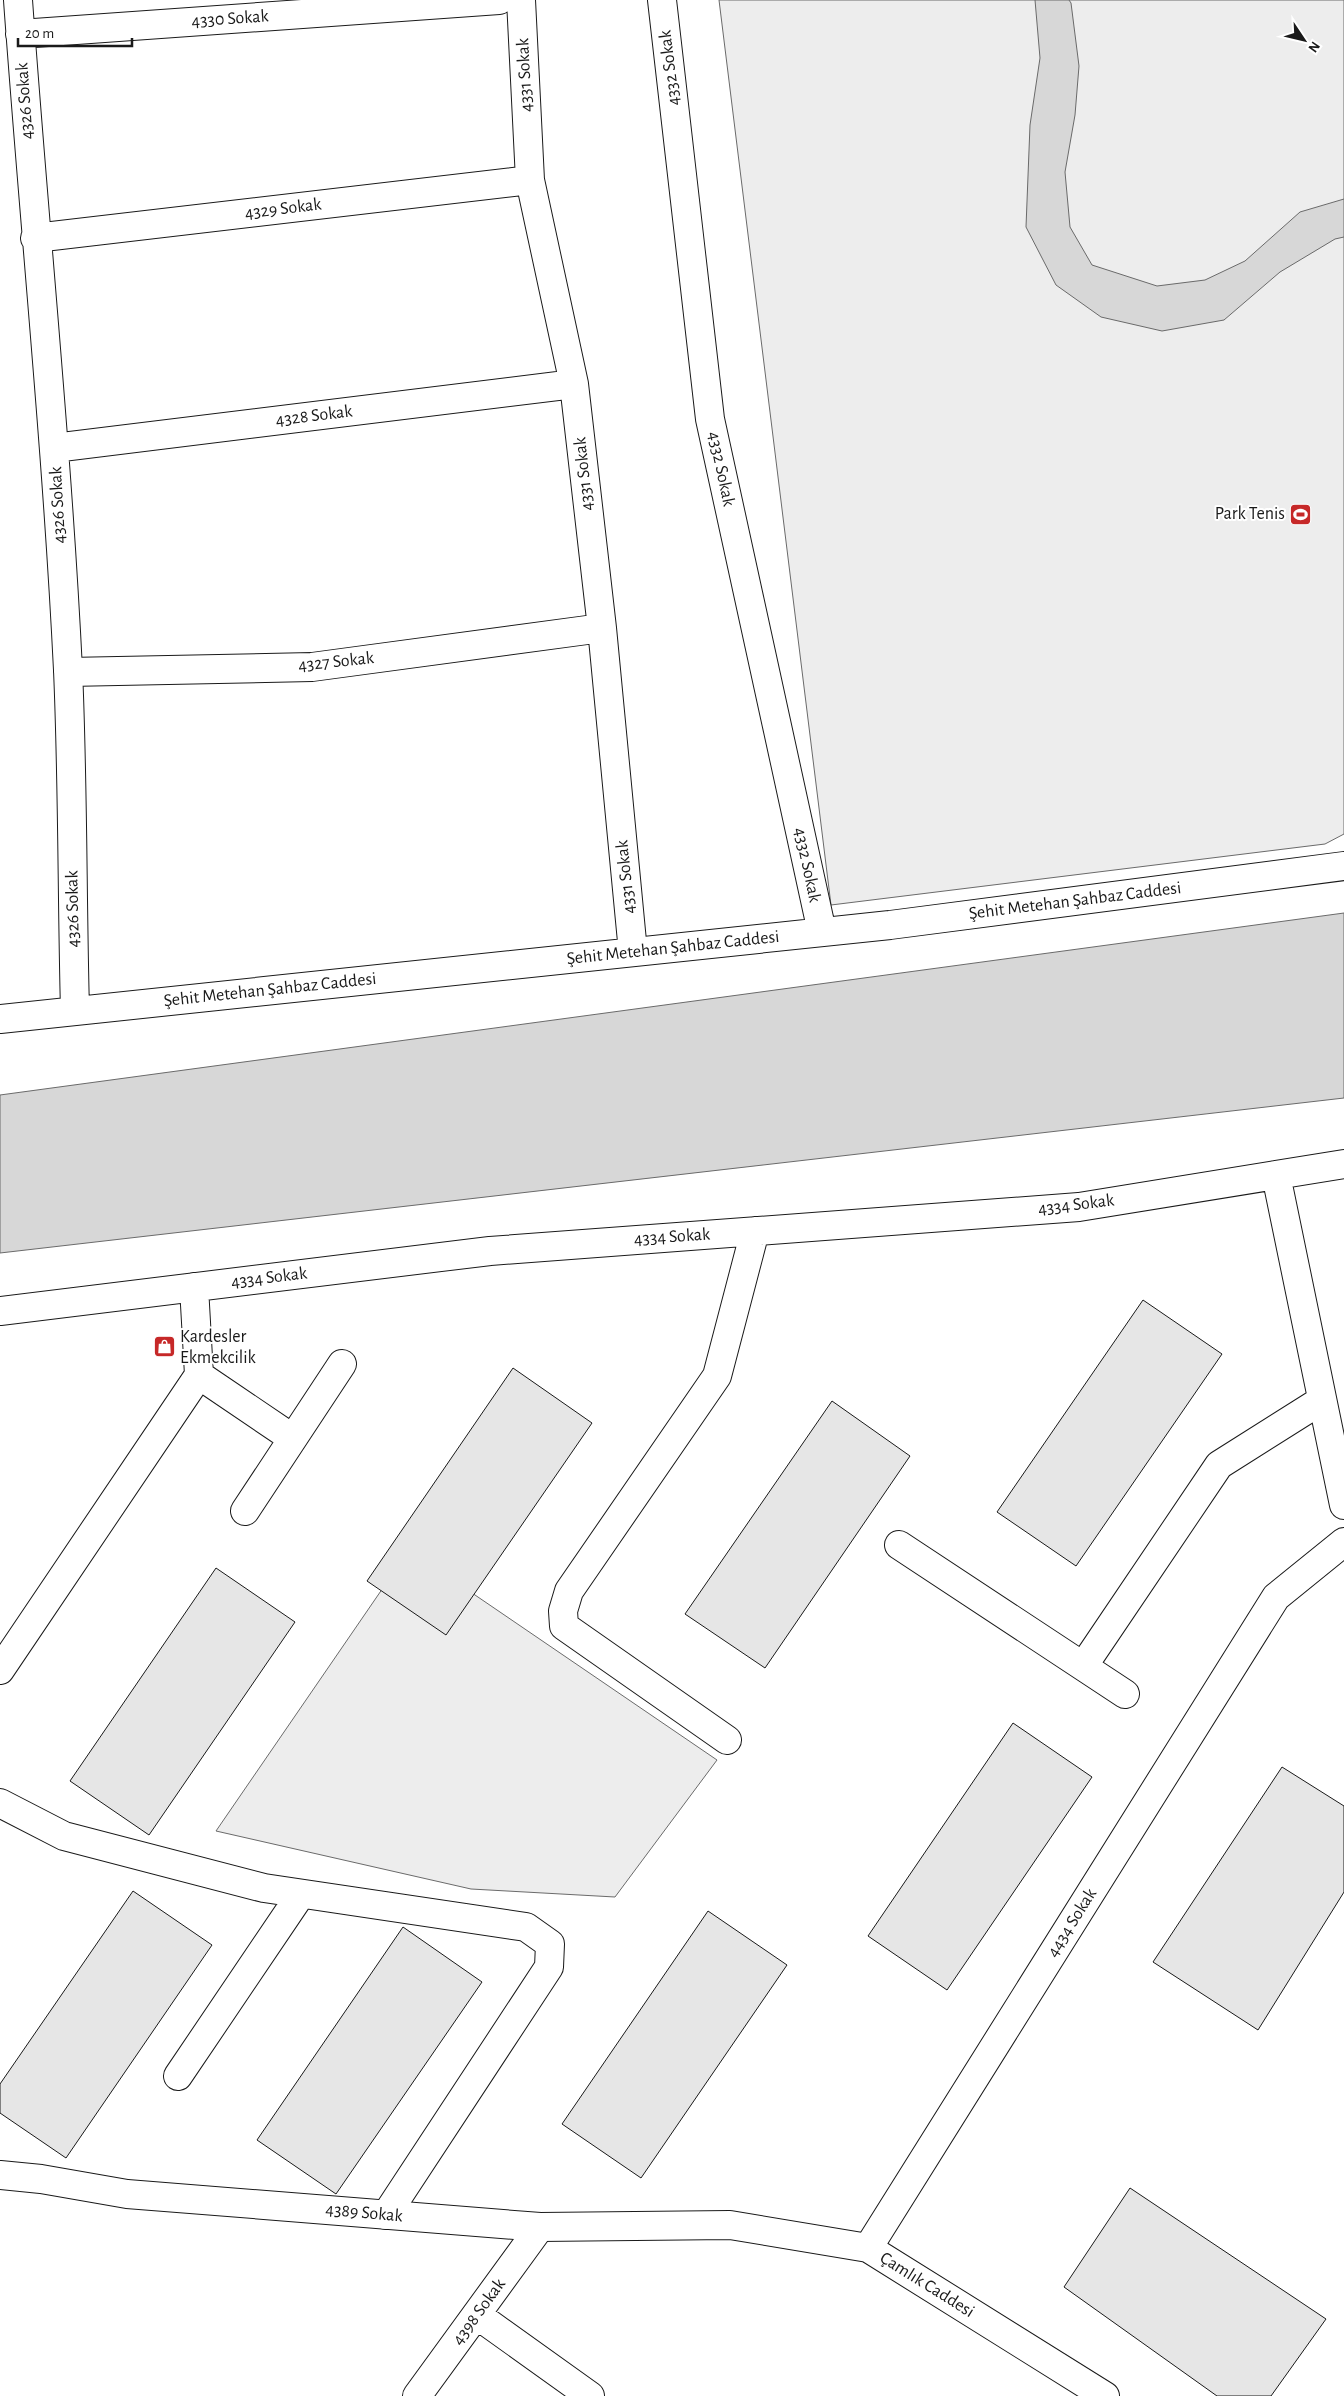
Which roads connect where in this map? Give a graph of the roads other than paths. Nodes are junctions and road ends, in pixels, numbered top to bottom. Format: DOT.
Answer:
graph roads {
  1 [pos="18,0"];
  2 [pos="499,0"];
  3 [pos="521,0"];
  4 [pos="662,0"];
  5 [pos="20,34"];
  6 [pos="530,180"];
  7 [pos="35,238"];
  8 [pos="574,384"];
  9 [pos="54,448"];
  10 [pos="602,628"];
  11 [pos="68,672"];
  12 [pos="1344,866"];
  13 [pos="822,932"];
  14 [pos="633,952"];
  15 [pos="75,1011"];
  16 [pos="0,1019"];
  17 [pos="1344,1164"];
  18 [pos="1276,1175"];
  19 [pos="755,1231"];
  20 [pos="194,1287"];
  21 [pos="0,1311"];
  22 [pos="342,1364"];
  23 [pos="199,1375"];
  24 [pos="1322,1400"];
  25 [pos="292,1438"];
  26 [pos="1344,1506"];
  27 [pos="245,1511"];
  28 [pos="1344,1542"];
  29 [pos="899,1545"];
  30 [pos="1084,1666"];
  31 [pos="0,1670"];
  32 [pos="1126,1694"];
  33 [pos="727,1740"];
  34 [pos="3,1811"];
  35 [pos="301,1894"];
  36 [pos="178,2076"];
  37 [pos="0,2175"];
  38 [pos="386,2215"];
  39 [pos="730,2225"];
  40 [pos="540,2227"];
  41 [pos="868,2248"];
  42 [pos="477,2315"];
  43 [pos="418,2396"];
  44 [pos="590,2396"];
  45 [pos="1105,2396"];
  1 -- 5 [label="street, 4326 Sokak"];
  2 -- 5 [label="street, 4330 Sokak"];
  3 -- 6 [label="street, 4331 Sokak"];
  4 -- 13 [label="street, 4332 Sokak"];
  5 -- 7 [label="street, 4326 Sokak"];
  6 -- 7 [label="street, 4329 Sokak"];
  6 -- 8 [label="street, 4331 Sokak"];
  7 -- 9 [label="street, 4326 Sokak"];
  8 -- 9 [label="street, 4328 Sokak"];
  8 -- 10 [label="street, 4331 Sokak"];
  9 -- 11 [label="street, 4326 Sokak"];
  10 -- 11 [label="street, 4327 Sokak"];
  10 -- 14 [label="street, 4331 Sokak"];
  11 -- 15 [label="street, 4326 Sokak"];
  12 -- 13 [label="street, Şehit Metehan Şahbaz Caddesi"];
  13 -- 14 [label="street, Şehit Metehan Şahbaz Caddesi"];
  14 -- 15 [label="street, Şehit Metehan Şahbaz Caddesi"];
  15 -- 16 [label="street, Şehit Metehan Şahbaz Caddesi"];
  17 -- 18 [label="street, 4334 Sokak"];
  18 -- 19 [label="street, 4334 Sokak"];
  18 -- 24 [label="street"];
  19 -- 20 [label="street, 4334 Sokak"];
  19 -- 33 [label="street"];
  20 -- 21 [label="street, 4334 Sokak"];
  20 -- 23 [label="street"];
  22 -- 25 [label="street"];
  23 -- 25 [label="street"];
  23 -- 31 [label="street"];
  24 -- 26 [label="street"];
  24 -- 30 [label="street"];
  25 -- 27 [label="street"];
  28 -- 41 [label="street, 4434 Sokak"];
  29 -- 30 [label="street"];
  30 -- 32 [label="street"];
  34 -- 35 [label="street"];
  35 -- 36 [label="street"];
  35 -- 38 [label="street"];
  37 -- 38 [label="street, 4389 Sokak"];
  38 -- 40 [label="street, 4389 Sokak"];
  39 -- 40 [label="street, 4389 Sokak"];
  39 -- 41 [label="street, Çamlık Caddesi"];
  40 -- 42 [label="street, 4398 Sokak"];
  41 -- 45 [label="street, Çamlık Caddesi"];
  42 -- 43 [label="street, 4398 Sokak"];
  42 -- 44 [label="street"];
}
